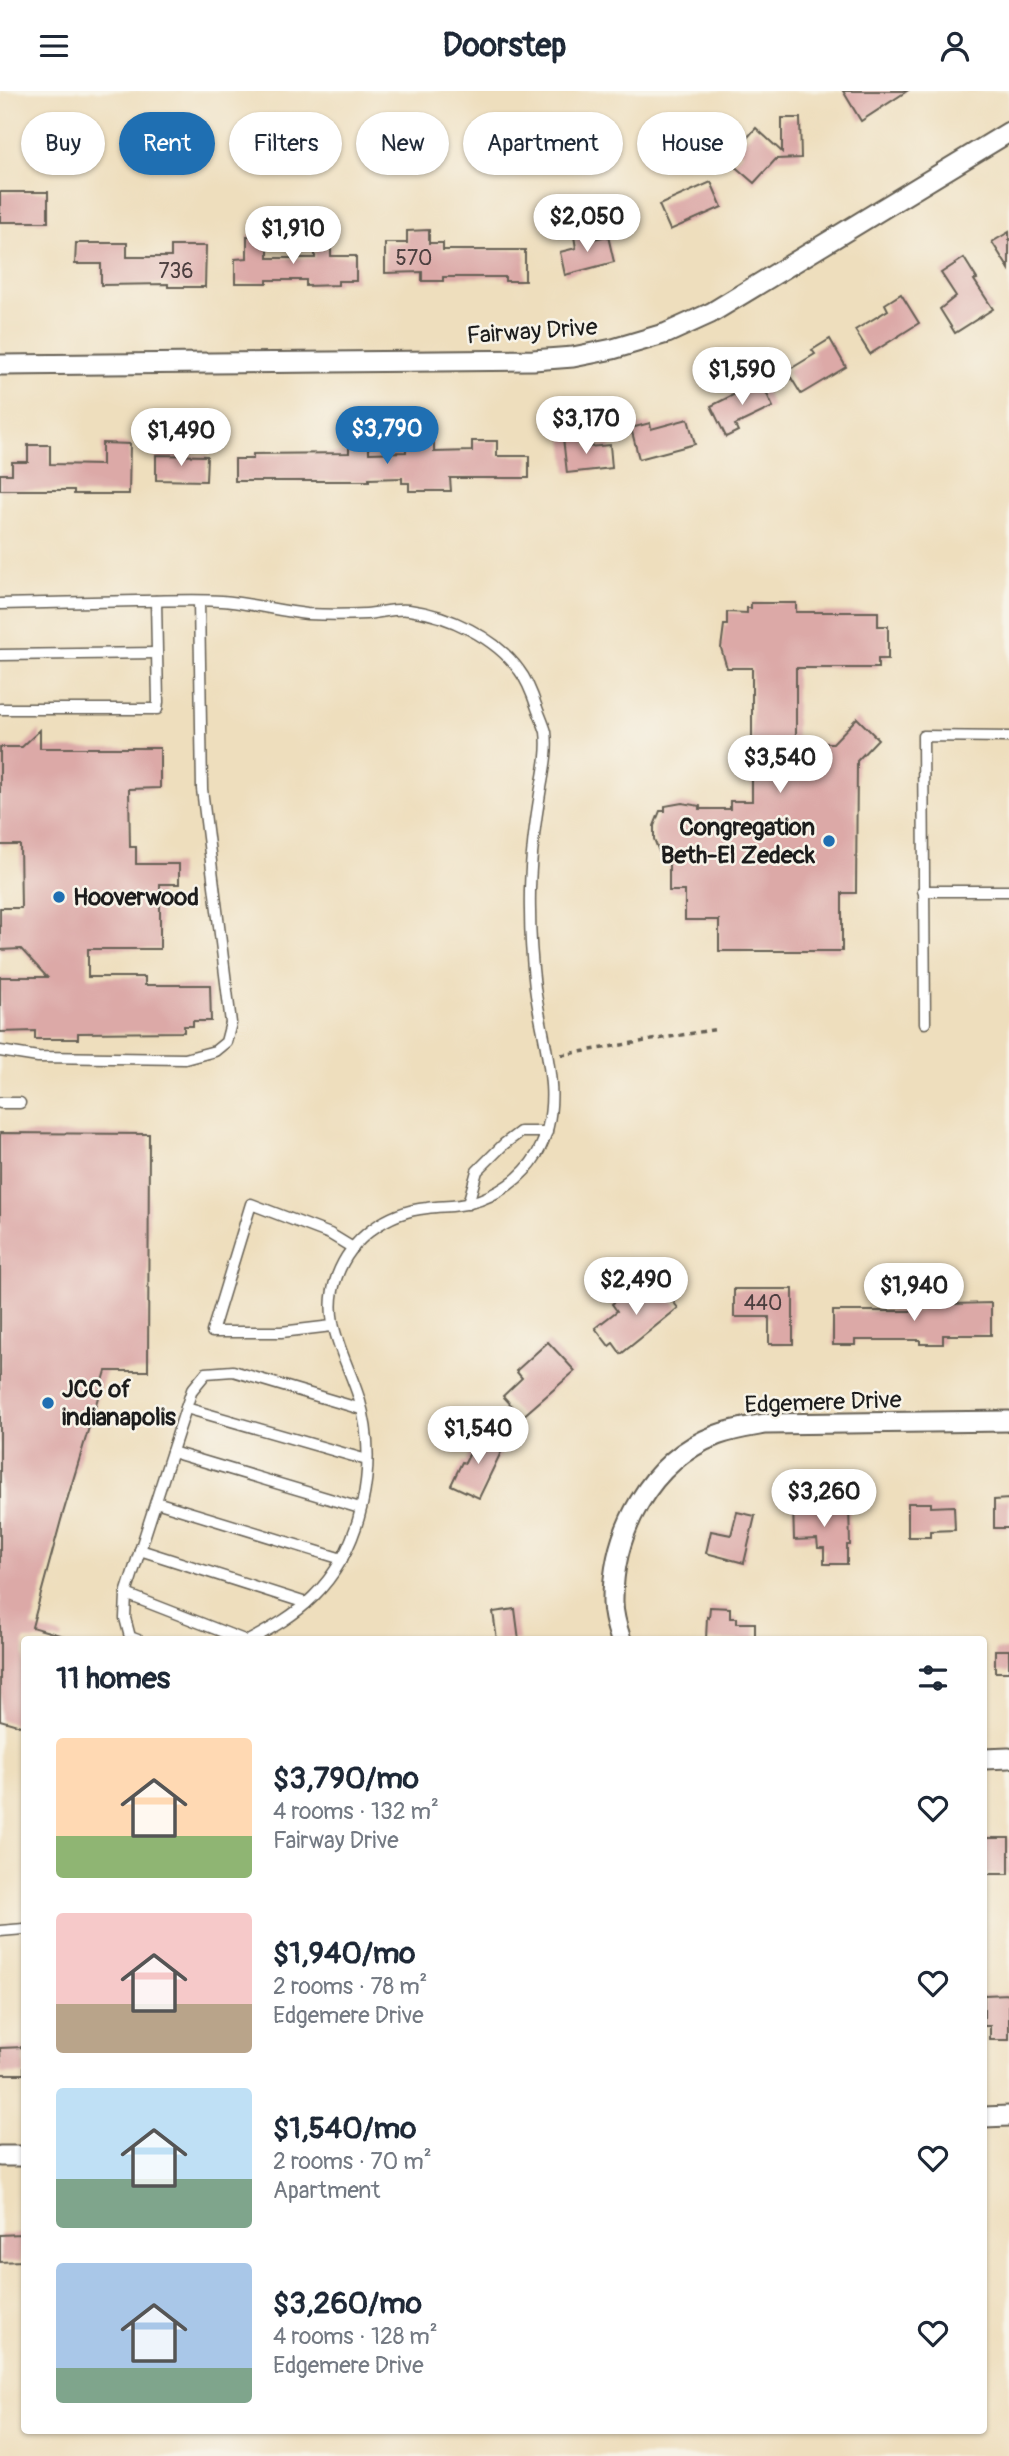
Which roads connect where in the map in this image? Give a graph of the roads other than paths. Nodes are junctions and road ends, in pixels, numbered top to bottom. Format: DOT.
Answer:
graph roads {
  1 [pos="1009,132"];
  2 [pos="0,365"];
  3 [pos="156,601"];
  4 [pos="199,601"];
  5 [pos="0,604"];
  6 [pos="157,653"];
  7 [pos="0,655"];
  8 [pos="0,709"];
  9 [pos="1009,737"];
  10 [pos="923,891"];
  11 [pos="1009,891"];
  12 [pos="925,1023"];
  13 [pos="0,1051"];
  14 [pos="0,1103"];
  15 [pos="20,1103"];
  16 [pos="547,1132"];
  17 [pos="468,1204"];
  18 [pos="353,1248"];
  19 [pos="332,1325"];
  20 [pos="186,1408"];
  21 [pos="362,1409"];
  22 [pos="1009,1421"];
  23 [pos="172,1452"];
  24 [pos="367,1459"];
  25 [pos="156,1502"];
  26 [pos="360,1509"];
  27 [pos="140,1550"];
  28 [pos="341,1559"];
  29 [pos="126,1594"];
  30 [pos="306,1603"];
  31 [pos="130,1636"];
  32 [pos="234,1636"];
  33 [pos="257,1636"];
  34 [pos="620,1636"];
  35 [pos="1009,1758"];
  36 [pos="987,1759"];
  37 [pos="21,1929"];
  38 [pos="0,1931"];
  39 [pos="987,2116"];
  40 [pos="1009,2116"];
  41 [pos="21,2156"];
  42 [pos="0,2157"];
  1 -- 2 [label="street, Fairway Drive"];
  3 -- 4 [label="lane"];
  3 -- 5 [label="lane"];
  3 -- 6 [label="lane"];
  4 -- 13 [label="lane"];
  4 -- 16 [label="lane"];
  6 -- 7 [label="lane"];
  6 -- 8 [label="lane"];
  9 -- 10 [label="lane"];
  10 -- 11 [label="lane"];
  10 -- 12 [label="lane"];
  14 -- 15 [label="lane"];
  16 -- 17 [label="lane"];
  16 -- 17 [label="lane"];
  17 -- 18 [label="lane"];
  18 -- 19 [label="lane"];
  18 -- 19 [label="lane"];
  19 -- 21 [label="lane"];
  20 -- 21 [label="lane"];
  20 -- 23 [label="lane"];
  20 -- 24 [label="lane"];
  21 -- 24 [label="lane"];
  22 -- 34 [label="street, Edgemere Drive"];
  23 -- 25 [label="lane"];
  23 -- 26 [label="lane"];
  24 -- 26 [label="lane"];
  25 -- 27 [label="lane"];
  25 -- 28 [label="lane"];
  26 -- 28 [label="lane"];
  27 -- 29 [label="lane"];
  27 -- 30 [label="lane"];
  28 -- 30 [label="lane"];
  29 -- 31 [label="lane"];
  29 -- 32 [label="lane"];
  30 -- 33 [label="lane"];
  35 -- 36 [label="street"];
  37 -- 38 [label="lane"];
  39 -- 40 [label="street"];
  41 -- 42 [label="street"];
}
